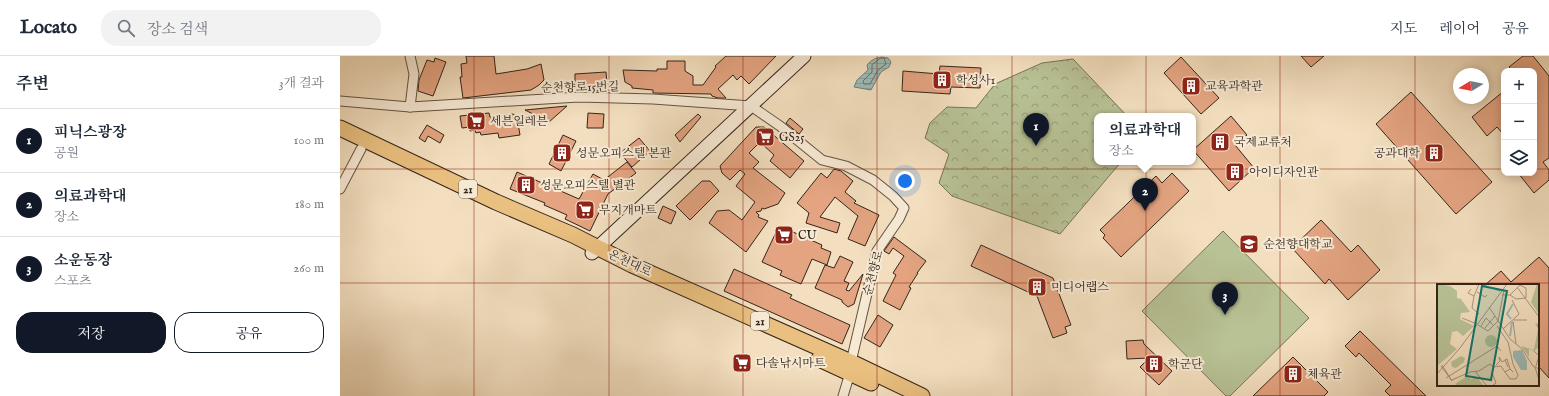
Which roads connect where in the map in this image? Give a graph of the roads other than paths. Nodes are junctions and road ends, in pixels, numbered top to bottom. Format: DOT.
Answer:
graph roads {
  1 [pos="410,56"];
  2 [pos="804,56"];
  3 [pos="340,102"];
  4 [pos="750,106"];
  5 [pos="410,107"];
  6 [pos="340,128"];
  7 [pos="340,138"];
  8 [pos="361,148"];
  9 [pos="340,189"];
  10 [pos="595,250"];
  11 [pos="850,367"];
  12 [pos="843,396"];
  13 [pos="900,396"];
  14 [pos="922,396"];
  1 -- 5 [label="street"];
  2 -- 4 [label="main road"];
  3 -- 5 [label="street, 순천향로15번길"];
  4 -- 5 [label="street, 순천향로15번길"];
  4 -- 10 [label="main road"];
  4 -- 11 [label="street, 순천향로"];
  6 -- 10 [label="main road, 온천대로 / 21"];
  7 -- 8 [label="main road, 온천대로 / 21"];
  8 -- 9 [label="street"];
  8 -- 10 [label="main road, 온천대로 / 21"];
  10 -- 11 [label="main road, 온천대로 / 21"];
  11 -- 12 [label="street"];
  11 -- 13 [label="main road, 온천대로 / 21"];
  11 -- 14 [label="main road, 온천대로 / 21"];
}
